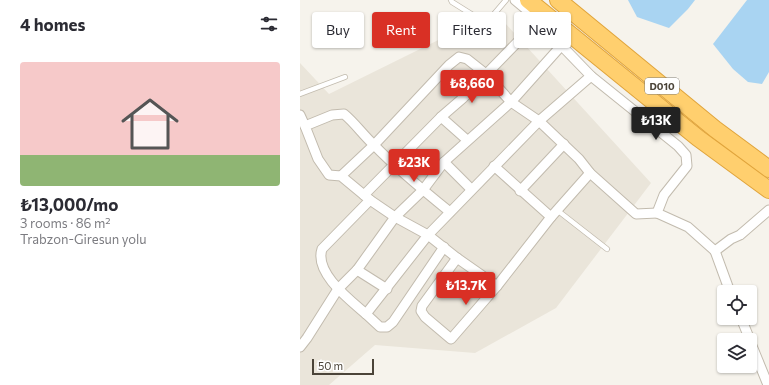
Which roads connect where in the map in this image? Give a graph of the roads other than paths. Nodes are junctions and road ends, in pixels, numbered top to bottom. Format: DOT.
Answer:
graph roads {
  1 [pos="451,0"];
  2 [pos="506,0"];
  3 [pos="515,0"];
  4 [pos="558,0"];
  5 [pos="529,4"];
  6 [pos="514,45"];
  7 [pos="559,48"];
  8 [pos="563,48"];
  9 [pos="486,74"];
  10 [pos="591,76"];
  11 [pos="346,78"];
  12 [pos="300,94"];
  13 [pos="511,102"];
  14 [pos="300,115"];
  15 [pos="441,117"];
  16 [pos="539,121"];
  17 [pos="305,126"];
  18 [pos="467,140"];
  19 [pos="564,144"];
  20 [pos="374,145"];
  21 [pos="444,162"];
  22 [pos="395,164"];
  23 [pos="494,166"];
  24 [pos="769,169"];
  25 [pos="590,172"];
  26 [pos="341,176"];
  27 [pos="471,189"];
  28 [pos="423,190"];
  29 [pos="769,190"];
  30 [pos="520,191"];
  31 [pos="367,197"];
  32 [pos="557,210"];
  33 [pos="769,210"];
  34 [pos="450,212"];
  35 [pos="657,212"];
  36 [pos="396,217"];
  37 [pos="551,217"];
  38 [pos="428,234"];
  39 [pos="444,247"];
  40 [pos="607,249"];
  41 [pos="715,251"];
  42 [pos="457,258"];
  43 [pos="357,270"];
  44 [pos="727,285"];
  45 [pos="497,286"];
  46 [pos="387,288"];
  47 [pos="338,289"];
  48 [pos="366,314"];
  49 [pos="300,332"];
  50 [pos="308,338"];
  51 [pos="300,348"];
  52 [pos="757,357"];
  53 [pos="768,384"];
  1 -- 2 [label="lane"];
  3 -- 5 [label="street"];
  4 -- 24 [label="highway, D010"];
  5 -- 29 [label="highway, D010"];
  6 -- 9 [label="street"];
  7 -- 13 [label="street"];
  8 -- 10 [label="street"];
  9 -- 13 [label="street"];
  9 -- 15 [label="street"];
  9 -- 20 [label="street"];
  10 -- 16 [label="street"];
  10 -- 35 [label="street"];
  11 -- 12 [label="lane"];
  13 -- 16 [label="street"];
  13 -- 18 [label="street"];
  14 -- 17 [label="street"];
  15 -- 18 [label="street"];
  15 -- 22 [label="street"];
  16 -- 19 [label="street"];
  16 -- 23 [label="street"];
  17 -- 20 [label="street"];
  17 -- 26 [label="street"];
  18 -- 21 [label="street"];
  19 -- 25 [label="street"];
  19 -- 30 [label="street"];
  20 -- 22 [label="street"];
  20 -- 26 [label="street"];
  21 -- 27 [label="street"];
  21 -- 28 [label="street"];
  22 -- 28 [label="street"];
  22 -- 31 [label="street"];
  23 -- 27 [label="street"];
  23 -- 30 [label="street"];
  25 -- 32 [label="street"];
  25 -- 35 [label="street"];
  26 -- 31 [label="street"];
  27 -- 34 [label="street"];
  28 -- 34 [label="street"];
  28 -- 36 [label="street"];
  30 -- 37 [label="street"];
  31 -- 36 [label="street"];
  31 -- 47 [label="street"];
  32 -- 37 [label="street"];
  32 -- 40 [label="lane"];
  33 -- 41 [label="street"];
  34 -- 38 [label="street"];
  35 -- 41 [label="street"];
  36 -- 38 [label="street"];
  36 -- 43 [label="street"];
  37 -- 45 [label="street"];
  38 -- 39 [label="street"];
  38 -- 46 [label="street"];
  39 -- 42 [label="street"];
  39 -- 48 [label="street"];
  41 -- 44 [label="street"];
  42 -- 45 [label="street"];
  42 -- 45 [label="street"];
  43 -- 46 [label="street"];
  43 -- 47 [label="street"];
  46 -- 48 [label="street"];
  47 -- 48 [label="street"];
  47 -- 50 [label="street"];
  49 -- 50 [label="street"];
  50 -- 51 [label="street"];
  52 -- 53 [label="street"];
}
